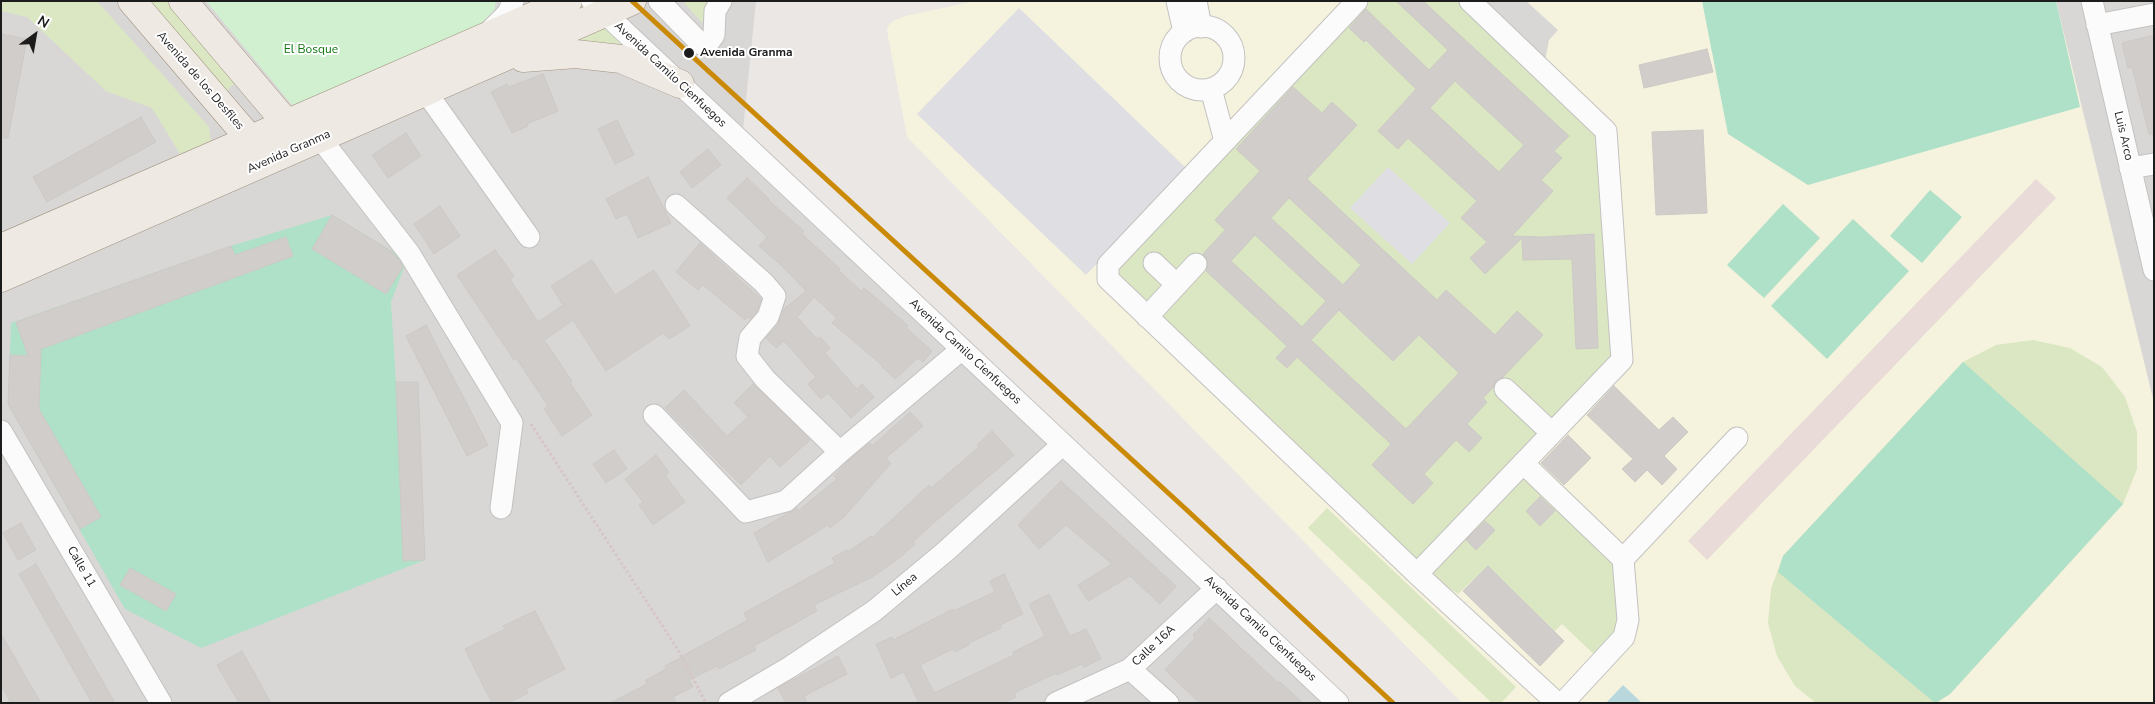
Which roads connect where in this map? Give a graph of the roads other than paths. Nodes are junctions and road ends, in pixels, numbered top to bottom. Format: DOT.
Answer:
graph roads {
  1 [pos="132,1"];
  2 [pos="183,1"];
  3 [pos="513,1"];
  4 [pos="568,1"];
  5 [pos="632,1"];
  6 [pos="659,1"];
  7 [pos="721,1"];
  8 [pos="1177,1"];
  9 [pos="1196,1"];
  10 [pos="1356,1"];
  11 [pos="1470,1"];
  12 [pos="2092,1"];
  13 [pos="598,7"];
  14 [pos="2154,14"];
  15 [pos="2097,25"];
  16 [pos="1192,29"];
  17 [pos="487,51"];
  18 [pos="680,84"];
  19 [pos="1211,89"];
  20 [pos="426,92"];
  21 [pos="289,123"];
  22 [pos="251,140"];
  23 [pos="1225,141"];
  24 [pos="312,142"];
  25 [pos="268,162"];
  26 [pos="2154,164"];
  27 [pos="2130,168"];
  28 [pos="676,206"];
  29 [pos="529,237"];
  30 [pos="1,248"];
  31 [pos="1154,263"];
  32 [pos="1196,264"];
  33 [pos="2154,270"];
  34 [pos="1,278"];
  35 [pos="1176,285"];
  36 [pos="1147,317"];
  37 [pos="962,349"];
  38 [pos="1505,389"];
  39 [pos="654,415"];
  40 [pos="1,431"];
  41 [pos="1552,433"];
  42 [pos="1737,438"];
  43 [pos="1063,444"];
  44 [pos="840,452"];
  45 [pos="1523,463"];
  46 [pos="501,508"];
  47 [pos="1623,559"];
  48 [pos="1417,574"];
  49 [pos="1217,588"];
  50 [pos="1130,669"];
  51 [pos="161,703"];
  52 [pos="729,703"];
  53 [pos="1056,703"];
  54 [pos="1168,703"];
  55 [pos="1338,703"];
  56 [pos="1557,703"];
  57 [pos="1563,703"];
  1 -- 22 [label="main road, Avenida de los Desfiles"];
  2 -- 21 [label="main road"];
  3 -- 17 [label="street"];
  4 -- 17 [label="main road, Avenida Granma"];
  5 -- 13 [label="main road, Avenida Granma"];
  6 -- 7 [label="street"];
  8 -- 16 [label="street"];
  9 -- 16 [label="street"];
  10 -- 23 [label="street"];
  11 -- 41 [label="street"];
  12 -- 15 [label="street, Luis Arco"];
  13 -- 17 [label="main road, Avenida Granma"];
  13 -- 18 [label="street, Avenida Camilo Cienfuegos"];
  14 -- 15 [label="street"];
  15 -- 27 [label="street, Luis Arco"];
  16 -- 19 [label="street"];
  16 -- 19 [label="street"];
  17 -- 18 [label="main road"];
  17 -- 20 [label="main road, Avenida Granma"];
  17 -- 21 [label="main road, Avenida Granma"];
  18 -- 37 [label="street, Avenida Camilo Cienfuegos"];
  19 -- 23 [label="street"];
  20 -- 24 [label="main road, Avenida Granma"];
  20 -- 29 [label="street"];
  21 -- 22 [label="main road, Avenida Granma"];
  21 -- 24 [label="main road"];
  22 -- 25 [label="main road, Avenida de los Desfiles"];
  22 -- 30 [label="main road, Avenida Granma"];
  23 -- 36 [label="street"];
  24 -- 25 [label="main road, Avenida Granma"];
  24 -- 46 [label="street"];
  25 -- 34 [label="main road, Avenida Granma"];
  26 -- 27 [label="street"];
  27 -- 33 [label="street, Luis Arco"];
  28 -- 44 [label="street"];
  31 -- 35 [label="street"];
  32 -- 35 [label="street"];
  35 -- 36 [label="street"];
  36 -- 48 [label="street"];
  37 -- 43 [label="street, Avenida Camilo Cienfuegos"];
  37 -- 44 [label="street"];
  38 -- 41 [label="street"];
  39 -- 44 [label="street"];
  40 -- 51 [label="street, Calle 11"];
  41 -- 45 [label="street"];
  42 -- 47 [label="street"];
  43 -- 49 [label="street, Avenida Camilo Cienfuegos"];
  43 -- 52 [label="street, Línea"];
  45 -- 47 [label="street"];
  45 -- 48 [label="street"];
  47 -- 57 [label="street"];
  48 -- 56 [label="street"];
  49 -- 50 [label="street, Calle 16A"];
  49 -- 55 [label="street, Avenida Camilo Cienfuegos"];
  50 -- 53 [label="street, Calle 16A"];
  50 -- 54 [label="street"];
}
